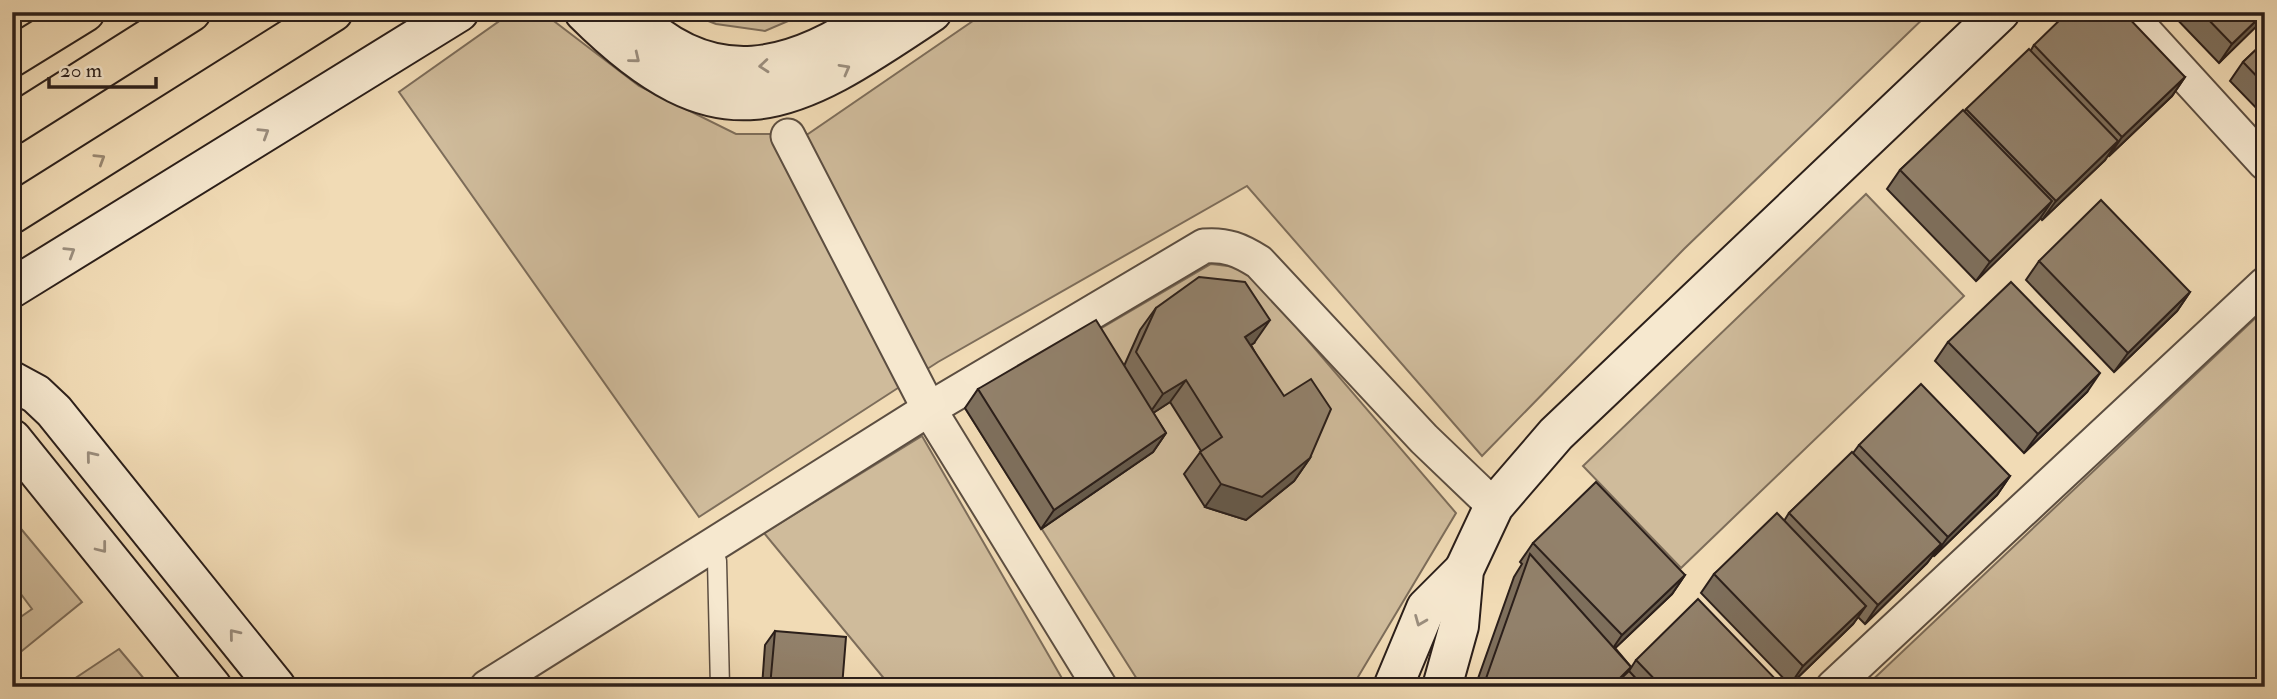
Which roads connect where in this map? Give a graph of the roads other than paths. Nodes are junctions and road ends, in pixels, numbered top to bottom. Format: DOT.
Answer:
graph roads {
  1 [pos="33,12"];
  2 [pos="85,12"];
  3 [pos="191,12"];
  4 [pos="333,12"];
  5 [pos="459,12"];
  6 [pos="584,12"];
  7 [pos="630,12"];
  8 [pos="932,12"];
  9 [pos="2000,12"];
  10 [pos="2127,12"];
  11 [pos="874,16"];
  12 [pos="12,29"];
  13 [pos="12,57"];
  14 [pos="12,125"];
  15 [pos="788,136"];
  16 [pos="2265,163"];
  17 [pos="12,214"];
  18 [pos="2265,284"];
  19 [pos="12,288"];
  20 [pos="12,381"];
  21 [pos="929,409"];
  22 [pos="12,439"];
  23 [pos="1494,506"];
  24 [pos="711,546"];
  25 [pos="1464,570"];
  26 [pos="212,687"];
  27 [pos="276,687"];
  28 [pos="487,687"];
  29 [pos="720,687"];
  30 [pos="1100,687"];
  31 [pos="1392,687"];
  32 [pos="1442,687"];
  33 [pos="1833,687"];
  1 -- 12 [label="highway"];
  2 -- 13 [label="highway"];
  3 -- 14 [label="highway"];
  17 -- 4 [label="highway, one-way"];
  19 -- 5 [label="main road, one-way"];
  6 -- 8 [label="main road, one-way"];
  11 -- 7 [label="main road, one-way"];
  9 -- 23 [label="main road"];
  10 -- 16 [label="street"];
  15 -- 21 [label="street"];
  18 -- 33 [label="street"];
  27 -- 20 [label="main road, one-way"];
  21 -- 23 [label="street"];
  21 -- 24 [label="street"];
  21 -- 30 [label="street"];
  22 -- 26 [label="main road, one-way"];
  23 -- 25 [label="main road"];
  24 -- 28 [label="street"];
  24 -- 29 [label="lane"];
  25 -- 31 [label="main road, one-way"];
  25 -- 32 [label="main road"];
}
